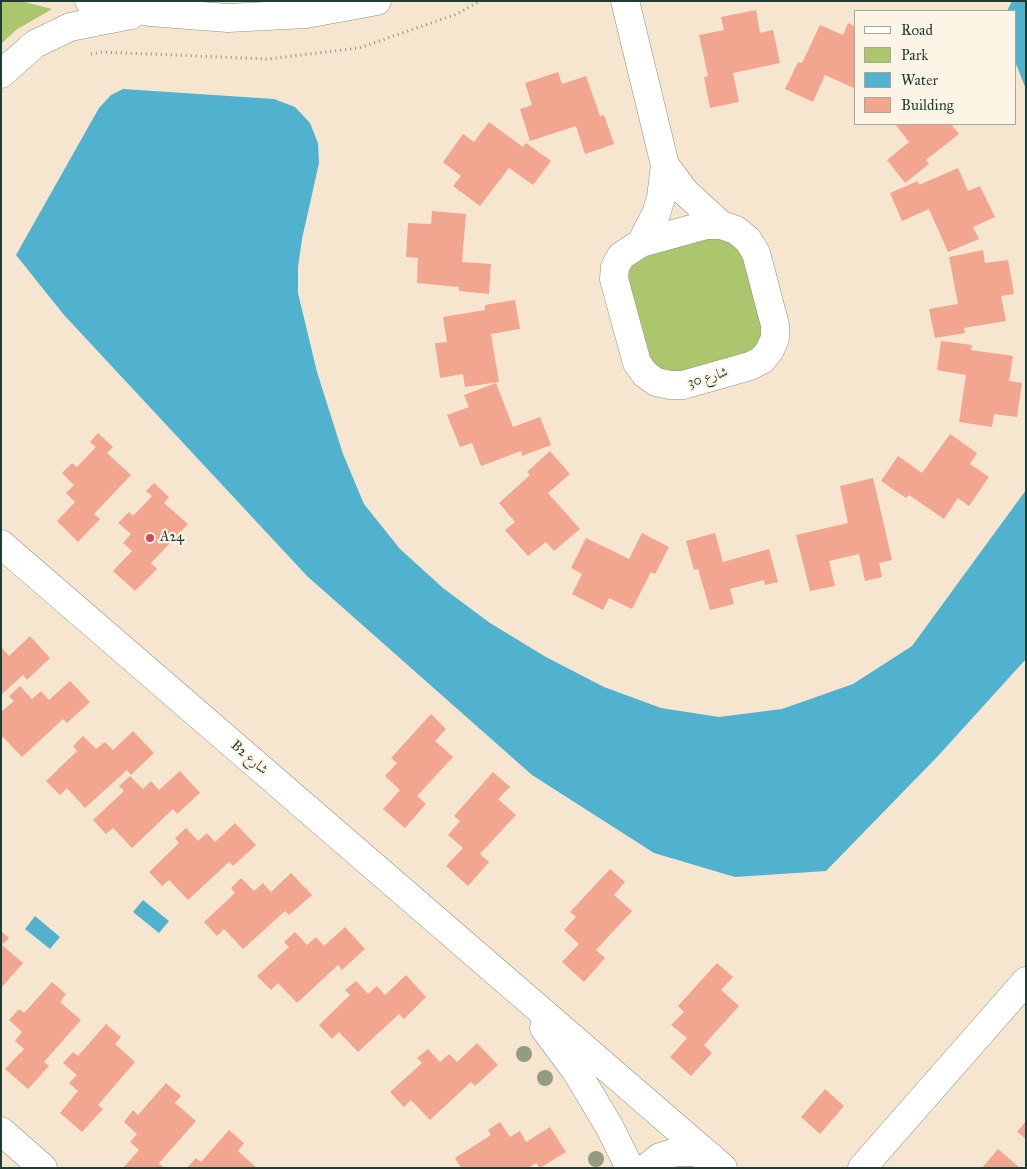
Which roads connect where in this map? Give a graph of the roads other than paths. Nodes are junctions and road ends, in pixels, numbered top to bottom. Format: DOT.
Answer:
graph roads {
  1 [pos="89,1"];
  2 [pos="377,1"];
  3 [pos="625,1"];
  4 [pos="150,12"];
  5 [pos="1,74"];
  6 [pos="666,165"];
  7 [pos="721,225"];
  8 [pos="641,243"];
  9 [pos="1,544"];
  10 [pos="496,972"];
  11 [pos="1026,982"];
  12 [pos="1,1132"];
  13 [pos="717,1162"];
  14 [pos="42,1168"];
  15 [pos="630,1168"];
  16 [pos="646,1168"];
  17 [pos="862,1168"];
  1 -- 4 [label="street"];
  2 -- 4 [label="street"];
  3 -- 6 [label="street, شارع 30"];
  4 -- 5 [label="street"];
  6 -- 7 [label="street, شارع 30"];
  6 -- 8 [label="street, شارع 30"];
  7 -- 8 [label="street, شارع 30"];
  7 -- 8 [label="street, شارع 30"];
  9 -- 10 [label="street, B2 شارع"];
  10 -- 13 [label="street"];
  10 -- 15 [label="street"];
  11 -- 17 [label="street"];
  12 -- 14 [label="street"];
  13 -- 16 [label="street"];
}
